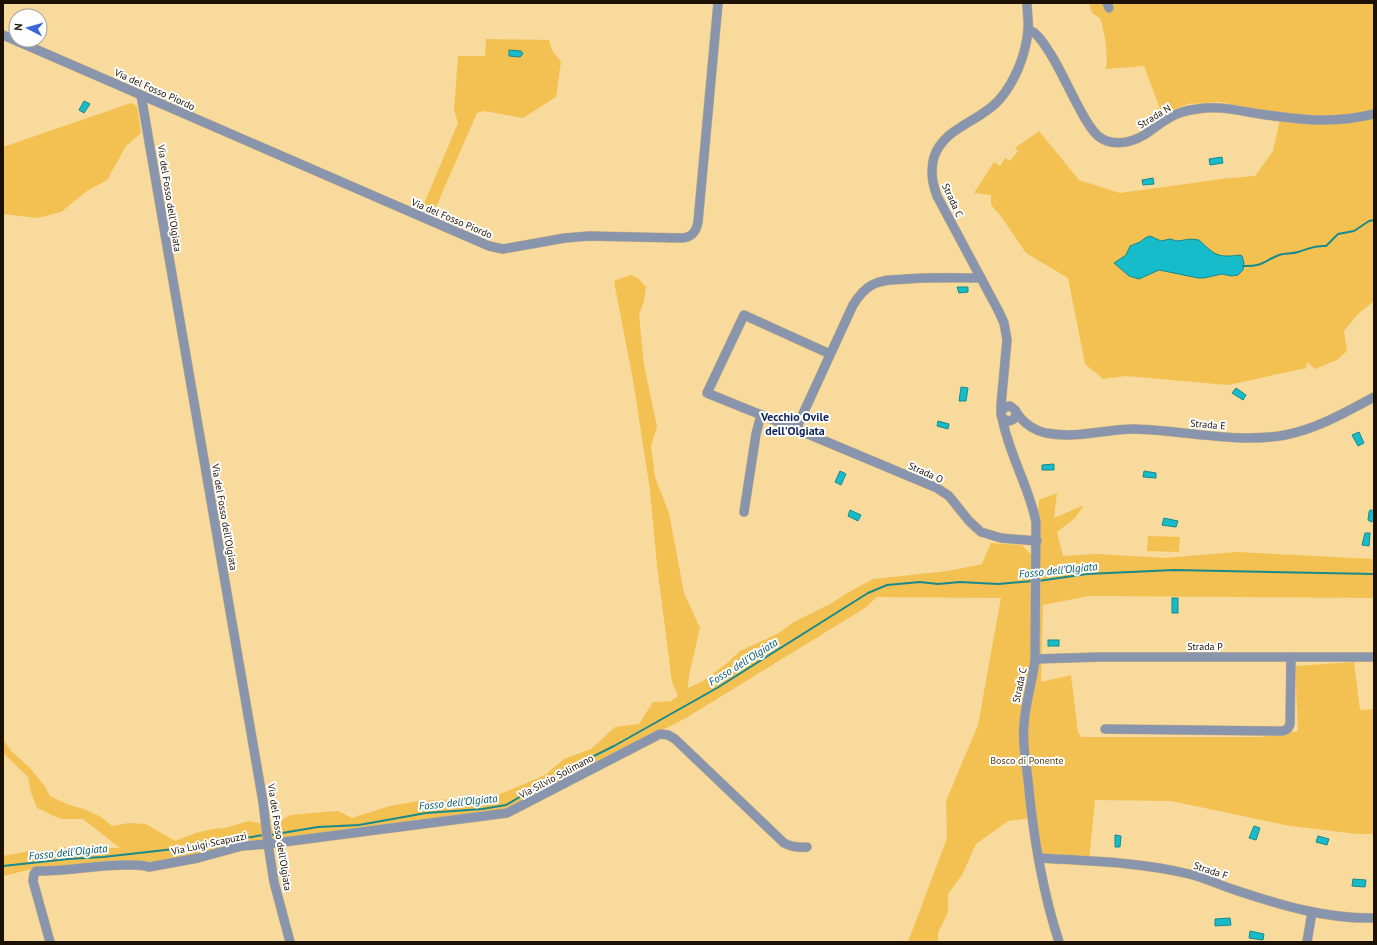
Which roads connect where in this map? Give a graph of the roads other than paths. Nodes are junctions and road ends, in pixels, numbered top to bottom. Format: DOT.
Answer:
graph roads {
  1 [pos="718,3"];
  2 [pos="1027,3"];
  3 [pos="1028,29"];
  4 [pos="3,35"];
  5 [pos="141,95"];
  6 [pos="1374,114"];
  7 [pos="981,278"];
  8 [pos="830,354"];
  9 [pos="1003,384"];
  10 [pos="1374,397"];
  11 [pos="1015,409"];
  12 [pos="761,415"];
  13 [pos="1006,418"];
  14 [pos="1032,427"];
  15 [pos="796,429"];
  16 [pos="744,512"];
  17 [pos="1037,541"];
  18 [pos="1291,657"];
  19 [pos="1374,657"];
  20 [pos="1035,659"];
  21 [pos="1105,729"];
  22 [pos="267,838"];
  23 [pos="807,847"];
  24 [pos="1039,858"];
  25 [pos="1312,912"];
  26 [pos="1374,918"];
  27 [pos="50,942"];
  28 [pos="290,942"];
  29 [pos="1059,942"];
  30 [pos="1307,942"];
  1 -- 5 [label="street, Via del Fosso Piordo"];
  2 -- 3 [label="street, Strada C"];
  3 -- 6 [label="street, Strada N"];
  3 -- 7 [label="street, Strada C"];
  4 -- 5 [label="street, Via del Fosso Piordo"];
  5 -- 22 [label="street, Via del Fosso dell'Olgiata"];
  7 -- 8 [label="street"];
  7 -- 9 [label="street, Strada C"];
  8 -- 12 [label="street, Strada O"];
  8 -- 15 [label="street"];
  9 -- 11 [label="street"];
  9 -- 13 [label="street, Strada C"];
  10 -- 14 [label="street, Strada E"];
  11 -- 13 [label="street"];
  11 -- 13 [label="street"];
  11 -- 14 [label="street, Strada E"];
  12 -- 15 [label="street, Strada O"];
  12 -- 16 [label="street"];
  13 -- 14 [label="street, Strada E"];
  13 -- 17 [label="street, Strada C"];
  15 -- 17 [label="street, Strada O"];
  17 -- 20 [label="street, Strada C"];
  18 -- 19 [label="street, Strada P"];
  18 -- 20 [label="street, Strada P"];
  18 -- 21 [label="street"];
  20 -- 24 [label="street, Strada C"];
  22 -- 23 [label="street, Via Silvio Solimano"];
  22 -- 27 [label="street, Via Luigi Scapuzzi"];
  22 -- 28 [label="street, Via del Fosso dell'Olgiata"];
  24 -- 25 [label="street, Strada F"];
  24 -- 29 [label="street, Strada C"];
  25 -- 26 [label="street, Strada F"];
  25 -- 30 [label="street"];
}
